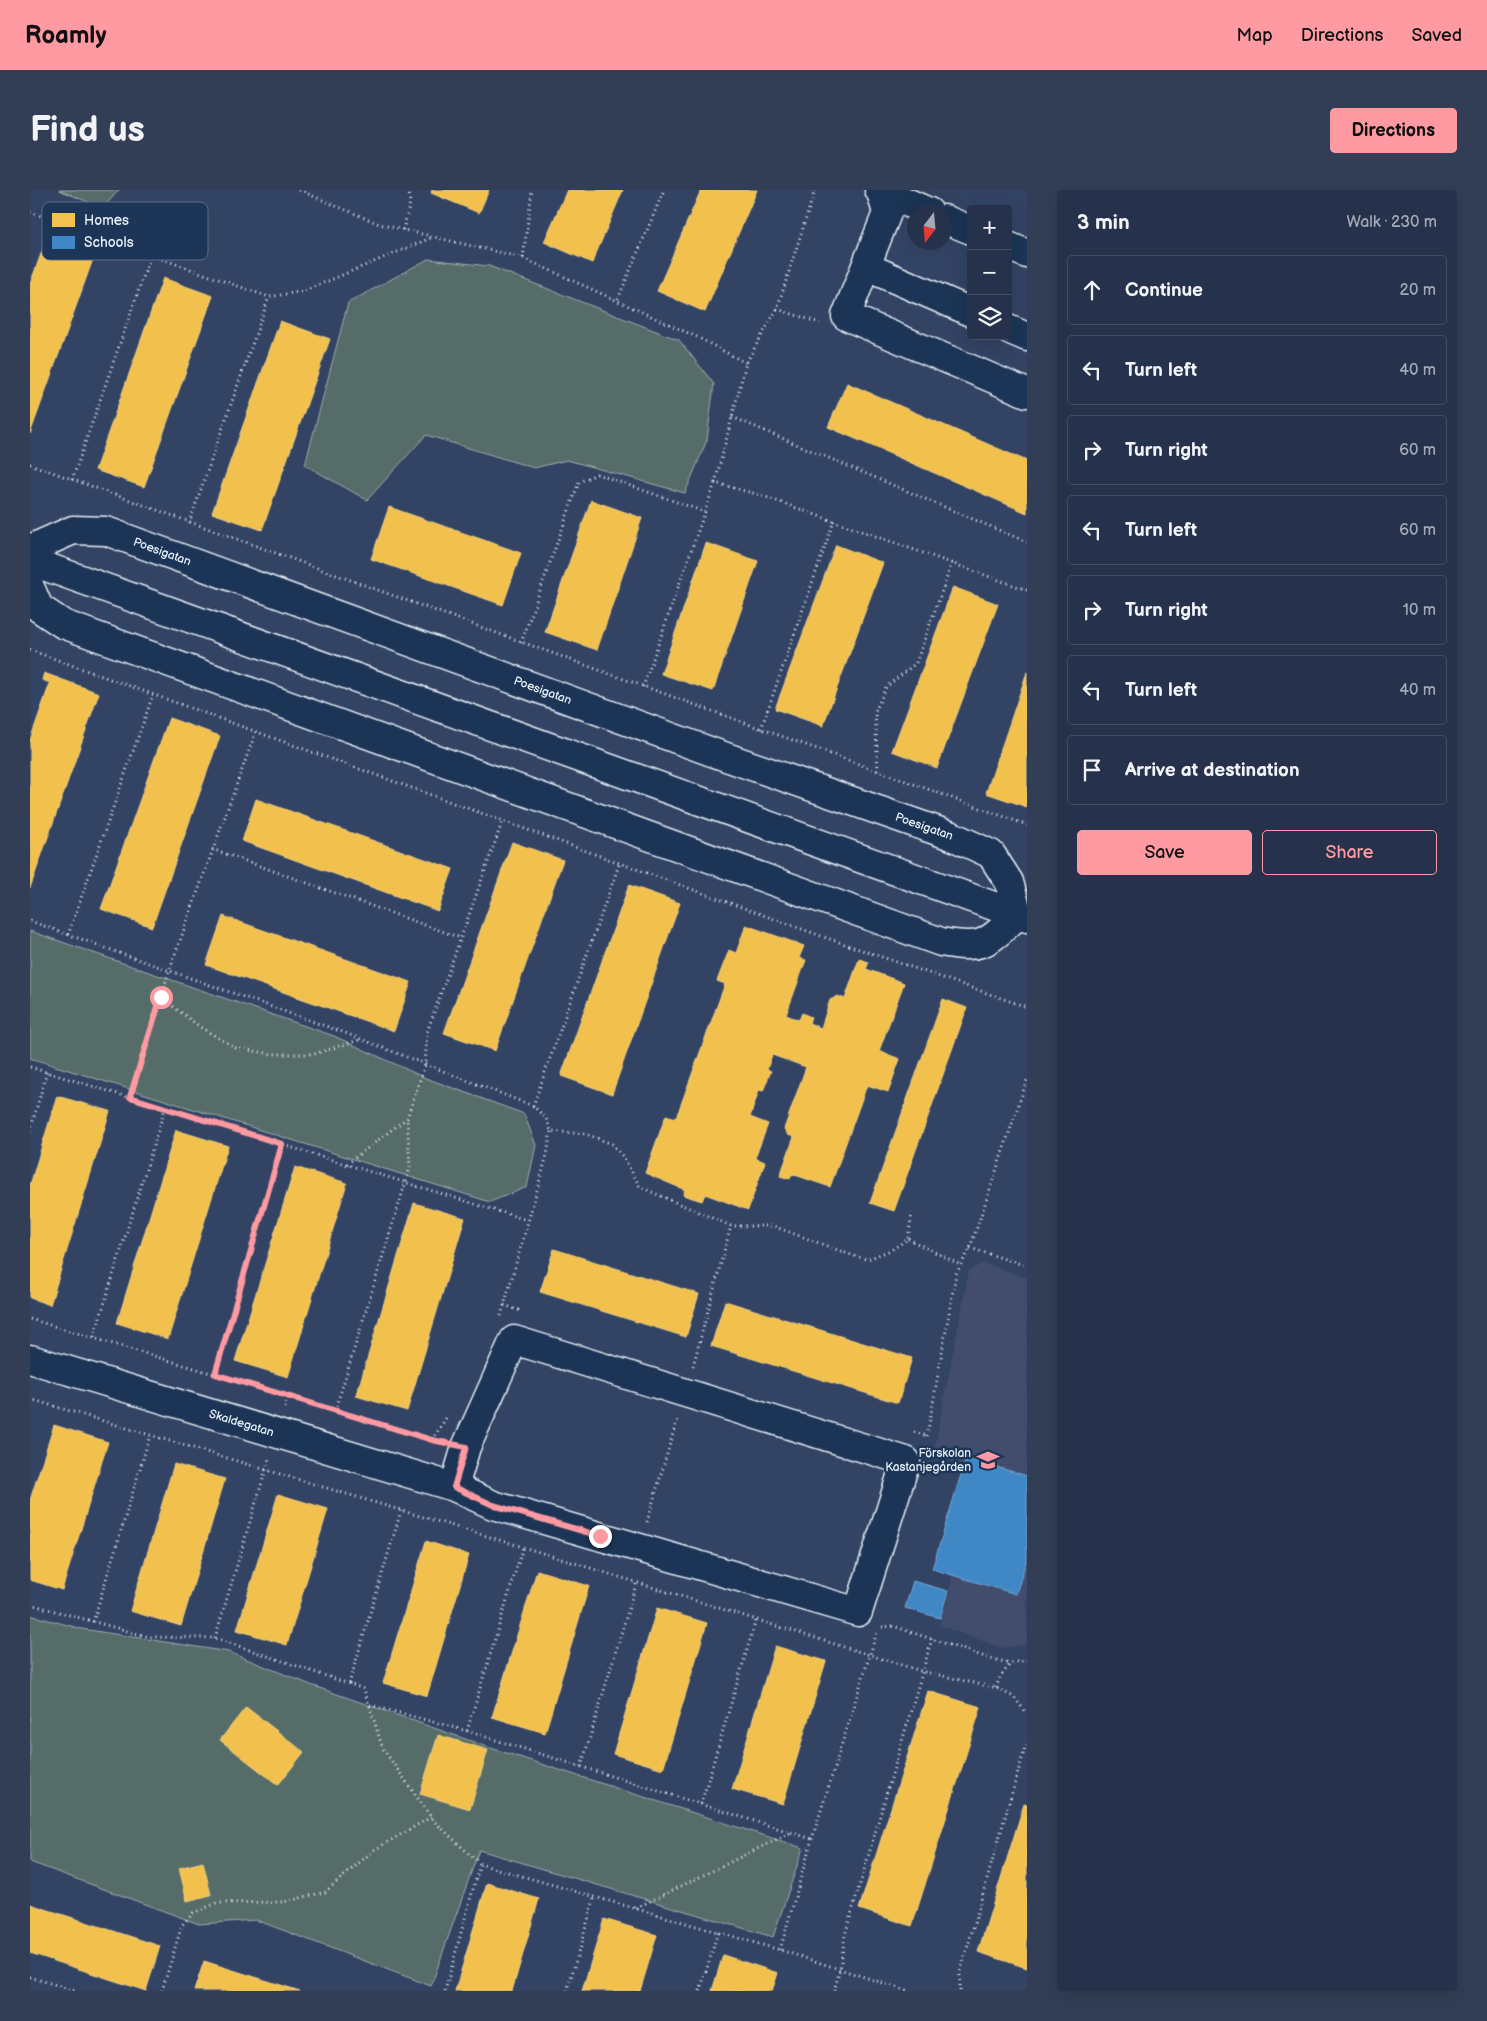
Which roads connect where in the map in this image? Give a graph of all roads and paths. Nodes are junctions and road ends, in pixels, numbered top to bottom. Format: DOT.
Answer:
graph roads {
  1 [pos="299,190"];
  2 [pos="409,190"];
  3 [pos="532,190"];
  4 [pos="664,190"];
  5 [pos="815,190"];
  6 [pos="880,191"];
  7 [pos="913,205"];
  8 [pos="30,212"];
  9 [pos="42,216"];
  10 [pos="952,222"];
  11 [pos="967,228"];
  12 [pos="403,230"];
  13 [pos="432,237"];
  14 [pos="1012,248"];
  15 [pos="1027,254"];
  16 [pos="523,258"];
  17 [pos="149,260"];
  18 [pos="165,260"];
  19 [pos="866,267"];
  20 [pos="269,297"];
  21 [pos="618,299"];
  22 [pos="777,309"];
  23 [pos="967,310"];
  24 [pos="846,316"];
  25 [pos="1012,331"];
  26 [pos="1027,337"];
  27 [pos="746,363"];
  28 [pos="1027,392"];
  29 [pos="732,417"];
  30 [pos="30,464"];
  31 [pos="72,480"];
  32 [pos="715,483"];
  33 [pos="705,512"];
  34 [pos="834,521"];
  35 [pos="189,523"];
  36 [pos="1027,542"];
  37 [pos="30,549"];
  38 [pos="30,561"];
  39 [pos="952,563"];
  40 [pos="30,587"];
  41 [pos="1027,590"];
  42 [pos="521,643"];
  43 [pos="30,650"];
  44 [pos="643,687"];
  45 [pos="153,694"];
  46 [pos="761,729"];
  47 [pos="256,732"];
  48 [pos="878,771"];
  49 [pos="503,820"];
  50 [pos="1027,825"];
  51 [pos="212,849"];
  52 [pos="620,862"];
  53 [pos="1022,917"];
  54 [pos="30,921"];
  55 [pos="68,935"];
  56 [pos="461,938"];
  57 [pos="169,971"];
  58 [pos="161,997"];
  59 [pos="1027,1007"];
  60 [pos="361,1039"];
  61 [pos="425,1065"];
  62 [pos="30,1066"];
  63 [pos="48,1072"];
  64 [pos="1027,1080"];
  65 [pos="130,1097"];
  66 [pos="533,1106"];
  67 [pos="166,1108"];
  68 [pos="407,1118"];
  69 [pos="30,1130"];
  70 [pos="551,1131"];
  71 [pos="282,1144"];
  72 [pos="347,1164"];
  73 [pos="404,1182"];
  74 [pos="912,1213"];
  75 [pos="527,1220"];
  76 [pos="908,1239"];
  77 [pos="970,1248"];
  78 [pos="961,1265"];
  79 [pos="1027,1266"];
  80 [pos="30,1319"];
  81 [pos="498,1325"];
  82 [pos="94,1337"];
  83 [pos="30,1359"];
  84 [pos="215,1374"];
  85 [pos="30,1400"];
  86 [pos="336,1411"];
  87 [pos="447,1415"];
  88 [pos="150,1436"];
  89 [pos="432,1440"];
  90 [pos="466,1447"];
  91 [pos="906,1461"];
  92 [pos="265,1471"];
  93 [pos="454,1487"];
  94 [pos="401,1511"];
  95 [pos="523,1547"];
  96 [pos="637,1583"];
  97 [pos="30,1604"];
  98 [pos="756,1620"];
  99 [pos="93,1622"];
  100 [pos="879,1627"];
  101 [pos="215,1638"];
  102 [pos="932,1639"];
  103 [pos="871,1656"];
  104 [pos="1027,1660"];
  105 [pos="1011,1662"];
  106 [pos="921,1671"];
  107 [pos="349,1684"];
  108 [pos="996,1688"];
  109 [pos="369,1705"];
  110 [pos="1027,1714"];
  111 [pos="467,1731"];
  112 [pos="1027,1741"];
  113 [pos="581,1767"];
  114 [pos="700,1804"];
  115 [pos="431,1817"];
  116 [pos="791,1833"];
  117 [pos="812,1839"];
  118 [pos="480,1864"];
  119 [pos="595,1896"];
  120 [pos="635,1908"];
  121 [pos="718,1932"];
  122 [pos="780,1950"];
  123 [pos="840,1969"];
  124 [pos="30,1978"];
  125 [pos="76,1991"];
  126 [pos="162,1991"];
  127 [pos="445,1991"];
  128 [pos="567,1991"];
  129 [pos="700,1991"];
  130 [pos="834,1991"];
  131 [pos="908,1991"];
  132 [pos="960,1991"];
  1 -- 12 [label="path"];
  2 -- 12 [label="path"];
  3 -- 16 [label="path"];
  4 -- 21 [label="path"];
  5 -- 22 [label="path"];
  6 -- 7 [label="street"];
  6 -- 19 [label="street"];
  8 -- 9 [label="path"];
  10 -- 11 [label="street"];
  12 -- 13 [label="path"];
  13 -- 16 [label="path"];
  13 -- 20 [label="path"];
  14 -- 15 [label="street"];
  16 -- 21 [label="path"];
  17 -- 31 [label="path"];
  18 -- 20 [label="path"];
  19 -- 23 [label="street"];
  19 -- 24 [label="street"];
  20 -- 35 [label="path"];
  21 -- 27 [label="path"];
  22 -- 24 [label="path"];
  22 -- 27 [label="path"];
  24 -- 28 [label="street"];
  25 -- 26 [label="street"];
  27 -- 29 [label="path"];
  29 -- 32 [label="path"];
  29 -- 36 [label="path"];
  30 -- 31 [label="path"];
  31 -- 35 [label="path"];
  32 -- 33 [label="path"];
  32 -- 34 [label="path"];
  33 -- 42 [label="path"];
  33 -- 44 [label="path"];
  34 -- 39 [label="path"];
  34 -- 46 [label="path"];
  35 -- 42 [label="path"];
  37 -- 53 [label="street, Poesigatan"];
  38 -- 53 [label="street"];
  39 -- 41 [label="path"];
  39 -- 48 [label="path"];
  40 -- 53 [label="street"];
  42 -- 44 [label="path"];
  43 -- 45 [label="path"];
  44 -- 46 [label="path"];
  45 -- 47 [label="path"];
  45 -- 55 [label="path"];
  46 -- 48 [label="path"];
  47 -- 49 [label="path"];
  47 -- 51 [label="path"];
  48 -- 50 [label="path"];
  49 -- 52 [label="path"];
  49 -- 56 [label="path"];
  51 -- 56 [label="path"];
  51 -- 57 [label="path"];
  52 -- 59 [label="path"];
  52 -- 66 [label="path"];
  54 -- 55 [label="path"];
  55 -- 57 [label="path"];
  56 -- 61 [label="path"];
  57 -- 58 [label="path"];
  57 -- 60 [label="path"];
  58 -- 60 [label="path"];
  58 -- 65 [label="path"];
  60 -- 61 [label="path"];
  61 -- 66 [label="path"];
  61 -- 68 [label="path"];
  62 -- 63 [label="path"];
  63 -- 65 [label="path"];
  63 -- 69 [label="path"];
  64 -- 77 [label="path"];
  65 -- 67 [label="path"];
  66 -- 70 [label="path"];
  67 -- 71 [label="path"];
  67 -- 82 [label="path"];
  68 -- 72 [label="path"];
  68 -- 73 [label="path"];
  70 -- 75 [label="path"];
  70 -- 76 [label="path"];
  71 -- 72 [label="path"];
  71 -- 84 [label="path"];
  72 -- 73 [label="path"];
  73 -- 75 [label="path"];
  73 -- 86 [label="path"];
  74 -- 76 [label="path"];
  75 -- 81 [label="path"];
  76 -- 78 [label="path"];
  77 -- 78 [label="path"];
  77 -- 79 [label="path"];
  78 -- 91 [label="path"];
  80 -- 82 [label="path"];
  82 -- 84 [label="path"];
  83 -- 93 [label="street, Skaldegatan"];
  84 -- 86 [label="path"];
  85 -- 88 [label="path"];
  86 -- 89 [label="path"];
  87 -- 89 [label="path"];
  88 -- 92 [label="path"];
  88 -- 99 [label="path"];
  89 -- 90 [label="path"];
  90 -- 91 [label="street"];
  90 -- 93 [label="street"];
  91 -- 93 [label="street, Skaldegatan"];
  92 -- 94 [label="path"];
  92 -- 101 [label="path"];
  94 -- 95 [label="path"];
  94 -- 107 [label="path"];
  95 -- 96 [label="path"];
  95 -- 111 [label="path"];
  96 -- 98 [label="path"];
  96 -- 113 [label="path"];
  97 -- 99 [label="path"];
  98 -- 103 [label="path"];
  98 -- 114 [label="path"];
  99 -- 101 [label="path"];
  100 -- 102 [label="path"];
  101 -- 107 [label="path"];
  102 -- 105 [label="path"];
  102 -- 106 [label="path"];
  103 -- 106 [label="path"];
  103 -- 117 [label="path"];
  104 -- 105 [label="path"];
  105 -- 108 [label="path"];
  106 -- 108 [label="path"];
  106 -- 123 [label="path"];
  107 -- 109 [label="path"];
  108 -- 110 [label="path"];
  109 -- 111 [label="path"];
  109 -- 115 [label="path"];
  111 -- 113 [label="path"];
  112 -- 132 [label="path"];
  113 -- 114 [label="path"];
  114 -- 116 [label="path"];
  115 -- 118 [label="path"];
  115 -- 126 [label="path"];
  116 -- 117 [label="path"];
  116 -- 120 [label="path"];
  117 -- 122 [label="path"];
  118 -- 119 [label="path"];
  118 -- 127 [label="path"];
  119 -- 120 [label="path"];
  119 -- 128 [label="path"];
  120 -- 121 [label="path"];
  121 -- 122 [label="path"];
  121 -- 129 [label="path"];
  122 -- 123 [label="path"];
  123 -- 130 [label="path"];
  123 -- 131 [label="path"];
  124 -- 125 [label="path"];
}
